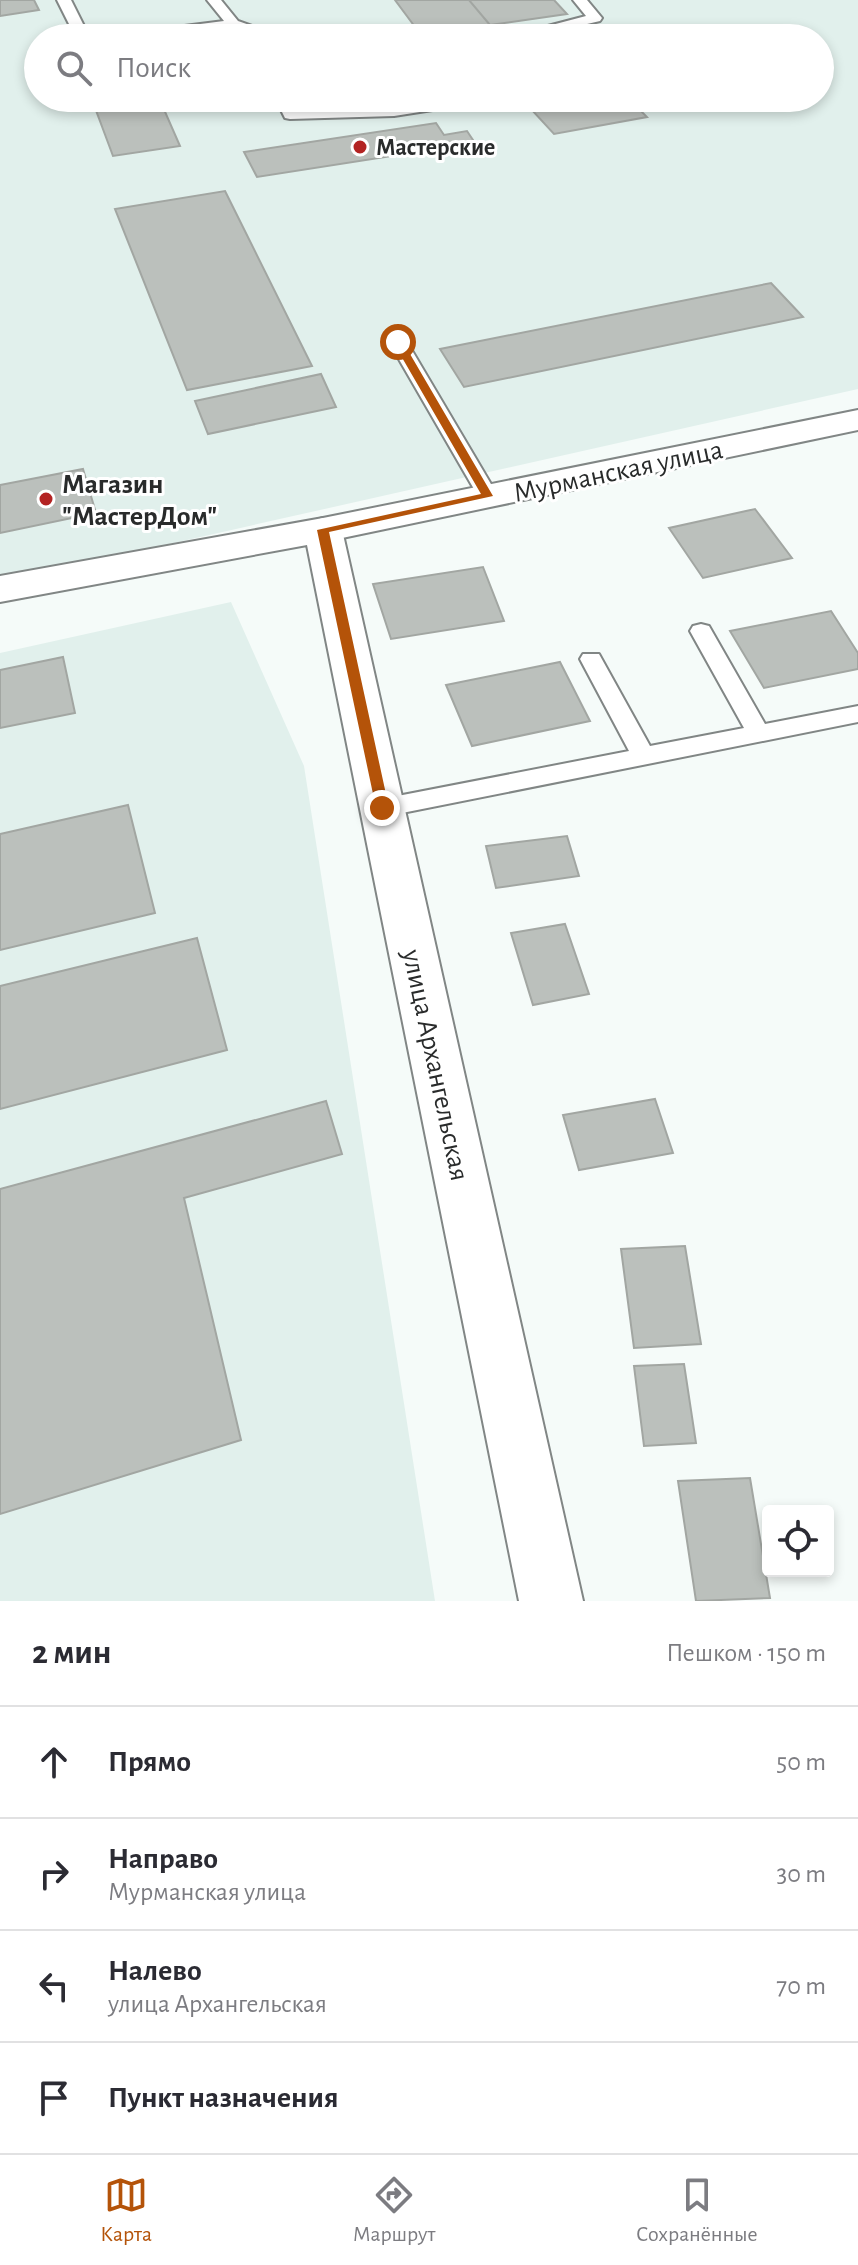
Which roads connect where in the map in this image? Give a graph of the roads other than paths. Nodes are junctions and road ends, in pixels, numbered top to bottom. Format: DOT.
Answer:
graph roads {
  1 [pos="64,0"];
  2 [pos="214,0"];
  3 [pos="580,0"];
  4 [pos="76,24"];
  5 [pos="233,24"];
  6 [pos="569,24"];
  7 [pos="289,112"];
  8 [pos="394,112"];
  9 [pos="398,342"];
  10 [pos="858,420"];
  11 [pos="488,496"];
  12 [pos="323,530"];
  13 [pos="0,589"];
  14 [pos="701,631"];
  15 [pos="591,659"];
  16 [pos="858,714"];
  17 [pos="758,733"];
  18 [pos="644,756"];
  19 [pos="382,808"];
  20 [pos="551,1601"];
  1 -- 4 [label="lane"];
  2 -- 5 [label="lane"];
  3 -- 6 [label="lane"];
  7 -- 8 [label="lane"];
  9 -- 11 [label="lane"];
  10 -- 11 [label="street, Мурманская улица"];
  11 -- 12 [label="street, Мурманская улица"];
  12 -- 13 [label="street, Мурманская улица"];
  12 -- 19 [label="street, улица Архангельская"];
  14 -- 17 [label="lane"];
  15 -- 18 [label="lane"];
  16 -- 17 [label="lane"];
  17 -- 18 [label="lane"];
  18 -- 19 [label="lane"];
  19 -- 20 [label="street, улица Архангельская"];
}
